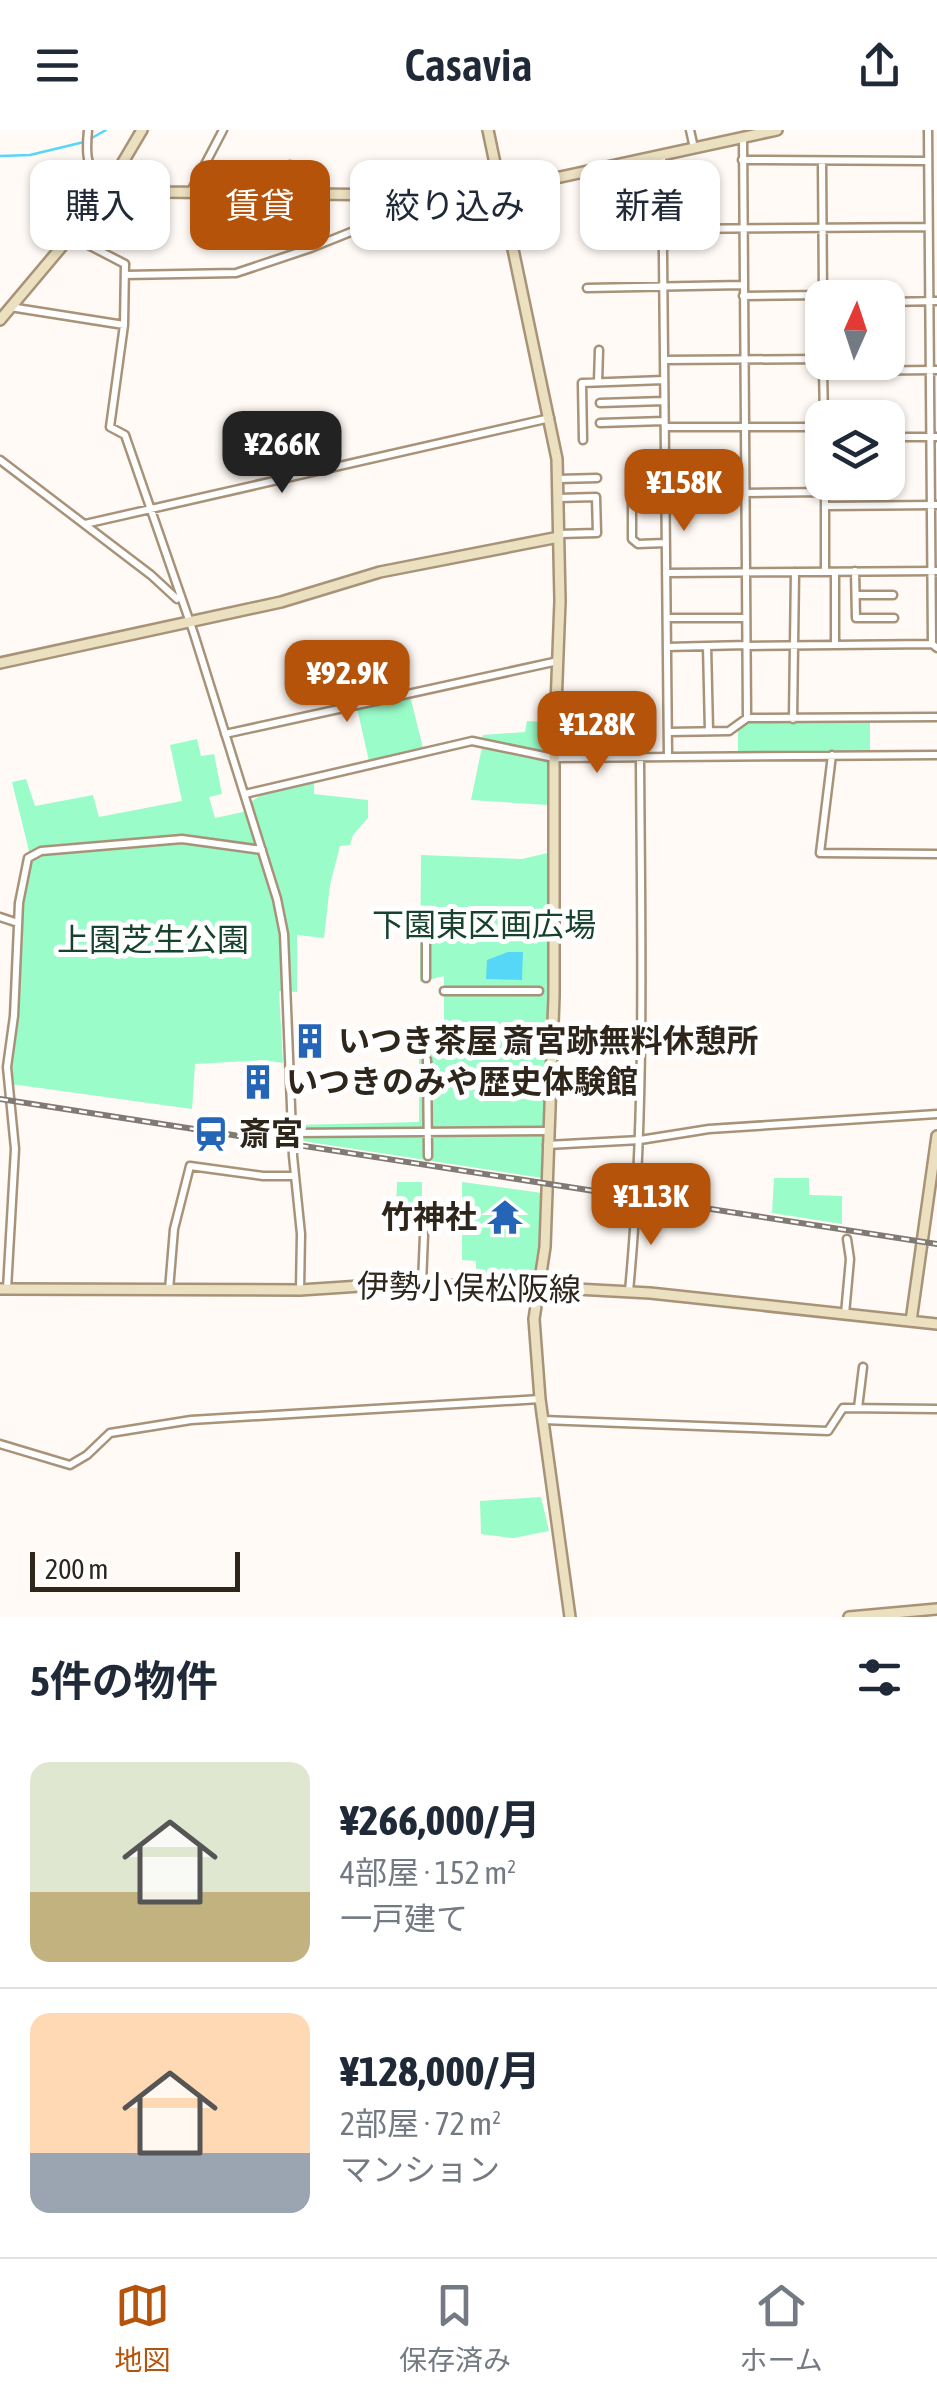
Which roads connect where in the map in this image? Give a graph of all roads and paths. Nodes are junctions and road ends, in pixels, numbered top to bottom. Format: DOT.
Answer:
graph roads {
  1 [pos="88,130"];
  2 [pos="142,130"];
  3 [pos="223,130"];
  4 [pos="488,130"];
  5 [pos="690,130"];
  6 [pos="777,130"];
  7 [pos="928,130"];
  8 [pos="742,138"];
  9 [pos="928,145"];
  10 [pos="937,145"];
  11 [pos="694,149"];
  12 [pos="662,156"];
  13 [pos="87,160"];
  14 [pos="124,160"];
  15 [pos="207,160"];
  16 [pos="494,160"];
  17 [pos="662,160"];
  18 [pos="742,160"];
  19 [pos="822,161"];
  20 [pos="928,162"];
  21 [pos="560,179"];
  22 [pos="170,191"];
  23 [pos="190,193"];
  24 [pos="928,227"];
  25 [pos="720,228"];
  26 [pos="742,228"];
  27 [pos="823,228"];
  28 [pos="350,232"];
  29 [pos="59,250"];
  30 [pos="98,250"];
  31 [pos="514,250"];
  32 [pos="663,250"];
  33 [pos="125,275"];
  34 [pos="823,280"];
  35 [pos="742,285"];
  36 [pos="664,287"];
  37 [pos="587,288"];
  38 [pos="743,296"];
  39 [pos="805,296"];
  40 [pos="933,301"];
  41 [pos="905,302"];
  42 [pos="10,307"];
  43 [pos="0,320"];
  44 [pos="124,325"];
  45 [pos="933,336"];
  46 [pos="599,350"];
  47 [pos="664,360"];
  48 [pos="744,360"];
  49 [pos="805,363"];
  50 [pos="905,368"];
  51 [pos="933,370"];
  52 [pos="664,380"];
  53 [pos="598,382"];
  54 [pos="664,400"];
  55 [pos="600,402"];
  56 [pos="550,418"];
  57 [pos="600,423"];
  58 [pos="664,424"];
  59 [pos="805,426"];
  60 [pos="744,427"];
  61 [pos="933,437"];
  62 [pos="905,438"];
  63 [pos="583,440"];
  64 [pos="0,460"];
  65 [pos="665,461"];
  66 [pos="597,478"];
  67 [pos="558,479"];
  68 [pos="805,493"];
  69 [pos="666,494"];
  70 [pos="746,494"];
  71 [pos="558,498"];
  72 [pos="826,500"];
  73 [pos="934,505"];
  74 [pos="826,506"];
  75 [pos="149,508"];
  76 [pos="85,524"];
  77 [pos="558,536"];
  78 [pos="666,543"];
  79 [pos="856,571"];
  80 [pos="794,572"];
  81 [pos="826,572"];
  82 [pos="835,572"];
  83 [pos="934,572"];
  84 [pos="666,573"];
  85 [pos="745,573"];
  86 [pos="856,595"];
  87 [pos="894,595"];
  88 [pos="182,604"];
  89 [pos="666,618"];
  90 [pos="745,618"];
  91 [pos="894,618"];
  92 [pos="189,624"];
  93 [pos="836,644"];
  94 [pos="708,646"];
  95 [pos="746,646"];
  96 [pos="793,646"];
  97 [pos="934,646"];
  98 [pos="667,647"];
  99 [pos="558,661"];
  100 [pos="0,664"];
  101 [pos="937,717"];
  102 [pos="747,718"];
  103 [pos="793,718"];
  104 [pos="709,731"];
  105 [pos="668,732"];
  106 [pos="225,734"];
  107 [pos="832,755"];
  108 [pos="937,755"];
  109 [pos="640,757"];
  110 [pos="668,757"];
  111 [pos="554,758"];
  112 [pos="244,794"];
  113 [pos="264,850"];
  114 [pos="937,854"];
  115 [pos="426,913"];
  116 [pos="0,917"];
  117 [pos="18,923"];
  118 [pos="426,978"];
  119 [pos="444,991"];
  120 [pos="539,991"];
  121 [pos="427,1060"];
  122 [pos="937,1114"];
  123 [pos="548,1131"];
  124 [pos="428,1132"];
  125 [pos="293,1133"];
  126 [pos="937,1136"];
  127 [pos="640,1140"];
  128 [pos="547,1145"];
  129 [pos="428,1156"];
  130 [pos="295,1176"];
  131 [pos="424,1236"];
  132 [pos="847,1239"];
  133 [pos="422,1284"];
  134 [pos="539,1287"];
  135 [pos="4,1289"];
  136 [pos="168,1290"];
  137 [pos="300,1290"];
  138 [pos="628,1292"];
  139 [pos="845,1314"];
  140 [pos="911,1321"];
  141 [pos="937,1324"];
  142 [pos="862,1367"];
  143 [pos="540,1400"];
  144 [pos="858,1408"];
  145 [pos="937,1409"];
  146 [pos="543,1420"];
  147 [pos="0,1444"];
  148 [pos="937,1610"];
  149 [pos="570,1617"];
  150 [pos="849,1617"];
  1 -- 13 [label="street"];
  2 -- 14 [label="street"];
  3 -- 15 [label="street"];
  4 -- 16 [label="street"];
  5 -- 11 [label="street"];
  6 -- 8 [label="street"];
  7 -- 9 [label="street"];
  8 -- 11 [label="street"];
  8 -- 18 [label="street"];
  9 -- 10 [label="street"];
  9 -- 20 [label="street"];
  11 -- 12 [label="street"];
  12 -- 17 [label="street"];
  12 -- 21 [label="street"];
  18 -- 19 [label="street"];
  18 -- 26 [label="street"];
  19 -- 20 [label="street"];
  19 -- 27 [label="street"];
  20 -- 24 [label="street"];
  22 -- 23 [label="street"];
  24 -- 27 [label="street"];
  24 -- 40 [label="street"];
  25 -- 26 [label="street"];
  26 -- 27 [label="street"];
  26 -- 35 [label="street"];
  27 -- 34 [label="street"];
  28 -- 33 [label="street"];
  29 -- 42 [label="street"];
  30 -- 33 [label="street"];
  31 -- 56 [label="street"];
  32 -- 36 [label="street"];
  33 -- 44 [label="street"];
  35 -- 36 [label="street"];
  35 -- 38 [label="street"];
  36 -- 37 [label="street"];
  36 -- 47 [label="street"];
  38 -- 39 [label="street"];
  38 -- 48 [label="street"];
  40 -- 41 [label="street"];
  40 -- 45 [label="street"];
  42 -- 43 [label="street"];
  42 -- 44 [label="street"];
  44 -- 75 [label="street"];
  45 -- 51 [label="street"];
  46 -- 53 [label="street"];
  47 -- 48 [label="street"];
  47 -- 52 [label="street"];
  48 -- 49 [label="street"];
  48 -- 60 [label="street"];
  50 -- 51 [label="street"];
  51 -- 61 [label="street"];
  52 -- 53 [label="street"];
  52 -- 54 [label="street"];
  53 -- 63 [label="street"];
  54 -- 55 [label="street"];
  54 -- 58 [label="street"];
  56 -- 67 [label="street"];
  56 -- 75 [label="street"];
  57 -- 58 [label="street"];
  58 -- 60 [label="street"];
  58 -- 65 [label="street"];
  59 -- 60 [label="street"];
  60 -- 70 [label="street"];
  61 -- 62 [label="street"];
  61 -- 73 [label="street"];
  64 -- 76 [label="street"];
  65 -- 69 [label="street"];
  65 -- 78 [label="street"];
  66 -- 67 [label="street"];
  67 -- 71 [label="street"];
  68 -- 70 [label="street"];
  69 -- 70 [label="street"];
  69 -- 78 [label="street"];
  70 -- 85 [label="street"];
  71 -- 77 [label="street"];
  71 -- 77 [label="street"];
  72 -- 74 [label="street"];
  73 -- 74 [label="street"];
  73 -- 83 [label="street"];
  74 -- 81 [label="street"];
  75 -- 76 [label="street"];
  75 -- 88 [label="street"];
  76 -- 88 [label="street"];
  77 -- 92 [label="street"];
  77 -- 99 [label="street"];
  78 -- 84 [label="street"];
  79 -- 82 [label="street"];
  79 -- 83 [label="street"];
  79 -- 86 [label="street"];
  80 -- 81 [label="street"];
  80 -- 85 [label="street"];
  80 -- 96 [label="street"];
  81 -- 82 [label="street"];
  82 -- 93 [label="street"];
  83 -- 97 [label="street"];
  84 -- 85 [label="street"];
  84 -- 89 [label="street"];
  85 -- 90 [label="street"];
  86 -- 87 [label="street"];
  86 -- 91 [label="street"];
  88 -- 92 [label="street"];
  89 -- 90 [label="street"];
  89 -- 98 [label="street"];
  90 -- 95 [label="street"];
  92 -- 100 [label="street"];
  92 -- 106 [label="street"];
  93 -- 96 [label="street"];
  93 -- 97 [label="street"];
  94 -- 95 [label="street"];
  94 -- 98 [label="street"];
  94 -- 104 [label="street"];
  95 -- 96 [label="street"];
  95 -- 102 [label="street"];
  96 -- 103 [label="street"];
  98 -- 105 [label="street"];
  99 -- 106 [label="street"];
  99 -- 111 [label="street"];
  101 -- 103 [label="street"];
  102 -- 103 [label="street"];
  102 -- 104 [label="street"];
  104 -- 105 [label="street"];
  105 -- 110 [label="street"];
  106 -- 112 [label="street"];
  107 -- 108 [label="street"];
  107 -- 110 [label="street"];
  107 -- 114 [label="street"];
  109 -- 110 [label="street"];
  109 -- 111 [label="street"];
  109 -- 127 [label="street"];
  111 -- 112 [label="street"];
  111 -- 123 [label="street"];
  112 -- 113 [label="street"];
  113 -- 117 [label="street"];
  113 -- 125 [label="street"];
  115 -- 118 [label="street"];
  116 -- 117 [label="street"];
  117 -- 135 [label="street"];
  119 -- 120 [label="street"];
  121 -- 124 [label="street"];
  122 -- 127 [label="street"];
  123 -- 124 [label="street"];
  123 -- 128 [label="street"];
  124 -- 125 [label="street"];
  124 -- 129 [label="street"];
  125 -- 130 [label="street"];
  126 -- 140 [label="street"];
  127 -- 128 [label="street"];
  127 -- 138 [label="street"];
  128 -- 134 [label="street"];
  130 -- 136 [label="street"];
  130 -- 137 [label="street"];
  131 -- 133 [label="street"];
  132 -- 139 [label="street"];
  133 -- 134 [label="street, 伊勢小俣松阪線"];
  133 -- 137 [label="street, 伊勢小俣松阪線"];
  134 -- 138 [label="street, 伊勢小俣松阪線"];
  134 -- 143 [label="street"];
  135 -- 136 [label="street, 伊勢小俣松阪線"];
  136 -- 137 [label="street, 伊勢小俣松阪線"];
  138 -- 139 [label="street, 伊勢小俣松阪線"];
  139 -- 140 [label="street, 伊勢小俣松阪線"];
  140 -- 141 [label="street, 伊勢小俣松阪線"];
  142 -- 144 [label="street"];
  143 -- 146 [label="street"];
  143 -- 147 [label="street"];
  144 -- 145 [label="street"];
  144 -- 146 [label="street"];
  146 -- 149 [label="street"];
  148 -- 150 [label="street"];
}
